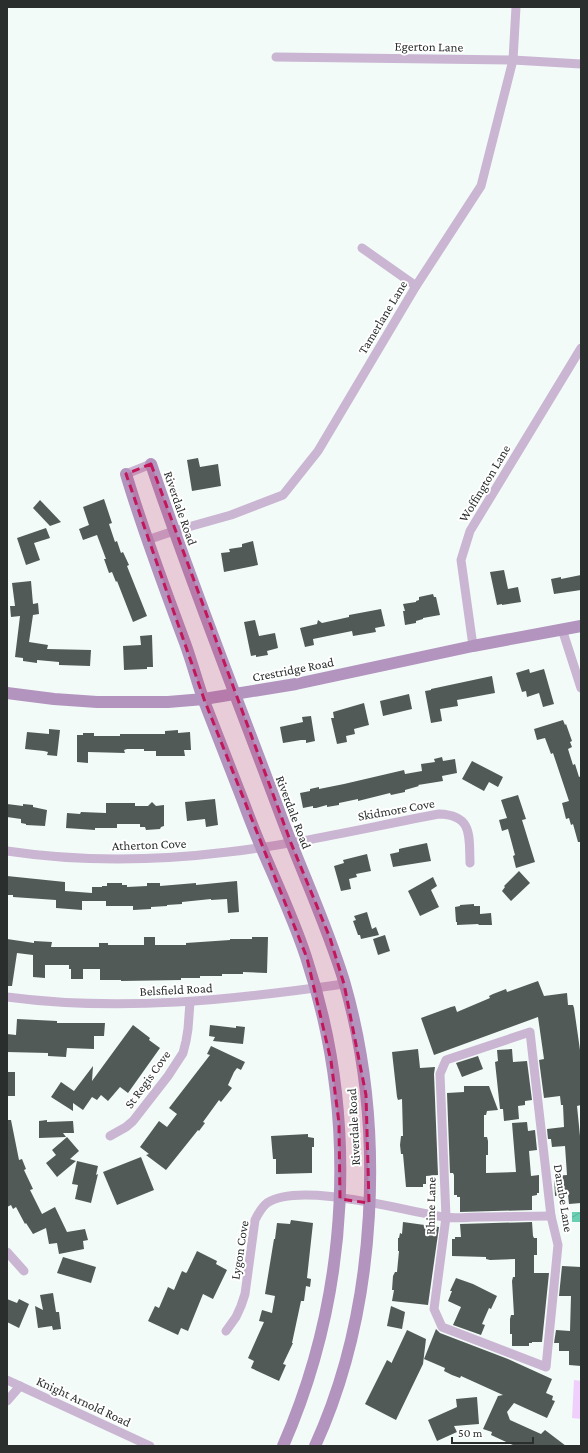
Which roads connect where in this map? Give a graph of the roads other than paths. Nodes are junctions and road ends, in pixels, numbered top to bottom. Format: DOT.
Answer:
graph roads {
  1 [pos="516,7"];
  2 [pos="276,57"];
  3 [pos="513,60"];
  4 [pos="581,64"];
  5 [pos="362,248"];
  6 [pos="416,286"];
  7 [pos="581,348"];
  8 [pos="151,464"];
  9 [pos="126,474"];
  10 [pos="174,531"];
  11 [pos="147,540"];
  12 [pos="581,626"];
  13 [pos="562,629"];
  14 [pos="473,646"];
  15 [pos="581,688"];
  16 [pos="7,692"];
  17 [pos="235,694"];
  18 [pos="204,699"];
  19 [pos="291,843"];
  20 [pos="261,847"];
  21 [pos="7,851"];
  22 [pos="470,863"];
  23 [pos="344,984"];
  24 [pos="315,988"];
  25 [pos="7,998"];
  26 [pos="190,1002"];
  27 [pos="530,1032"];
  28 [pos="110,1136"];
  29 [pos="340,1198"];
  30 [pos="369,1202"];
  31 [pos="551,1216"];
  32 [pos="446,1217"];
  33 [pos="7,1252"];
  34 [pos="24,1271"];
  35 [pos="226,1331"];
  36 [pos="546,1367"];
  37 [pos="7,1380"];
  38 [pos="20,1386"];
  39 [pos="7,1401"];
  40 [pos="150,1446"];
  41 [pos="283,1446"];
  42 [pos="315,1446"];
  1 -- 3 [label="street, Tamerlane Lane"];
  2 -- 3 [label="street, Egerton Lane"];
  3 -- 4 [label="street, Egerton Lane"];
  3 -- 6 [label="street, Tamerlane Lane"];
  5 -- 6 [label="street"];
  6 -- 10 [label="street, Tamerlane Lane"];
  7 -- 14 [label="street, Woffington Lane"];
  8 -- 9 [label="street, Riverdale Road"];
  8 -- 10 [label="street, Riverdale Road"];
  9 -- 11 [label="street, Riverdale Road"];
  10 -- 11 [label="street, Tamerlane Lane"];
  10 -- 17 [label="street, Riverdale Road"];
  11 -- 18 [label="street, Riverdale Road"];
  12 -- 13 [label="street, Crestridge Road"];
  13 -- 14 [label="street, Crestridge Road"];
  13 -- 15 [label="street"];
  14 -- 17 [label="street, Crestridge Road"];
  16 -- 18 [label="street, Crestridge Road"];
  17 -- 18 [label="street, Crestridge Road"];
  17 -- 19 [label="street, Riverdale Road"];
  18 -- 20 [label="street, Riverdale Road"];
  19 -- 20 [label="street, Atherton Cove"];
  19 -- 22 [label="street, Skidmore Cove"];
  19 -- 23 [label="street, Riverdale Road"];
  20 -- 21 [label="street, Atherton Cove"];
  20 -- 24 [label="street, Riverdale Road"];
  23 -- 24 [label="street, Belsfield Road"];
  23 -- 30 [label="street, Riverdale Road"];
  24 -- 26 [label="street, Belsfield Road"];
  24 -- 29 [label="street, Riverdale Road"];
  25 -- 26 [label="street, Belsfield Road"];
  26 -- 28 [label="street, St Regis Cove"];
  27 -- 31 [label="street, Danube Lane"];
  27 -- 32 [label="street, Rhine Lane"];
  29 -- 30 [label="street, Lygon Cove"];
  29 -- 35 [label="street, Lygon Cove"];
  29 -- 41 [label="street, Riverdale Road"];
  30 -- 32 [label="street, Lygon Cove"];
  30 -- 42 [label="street, Riverdale Road"];
  31 -- 32 [label="street, Lygon Cove"];
  31 -- 36 [label="street, Danube Lane"];
  32 -- 36 [label="street, Rhine Lane"];
  33 -- 34 [label="street"];
  37 -- 38 [label="street, Knight Arnold Road"];
  38 -- 39 [label="street"];
  38 -- 40 [label="street, Knight Arnold Road"];
}
